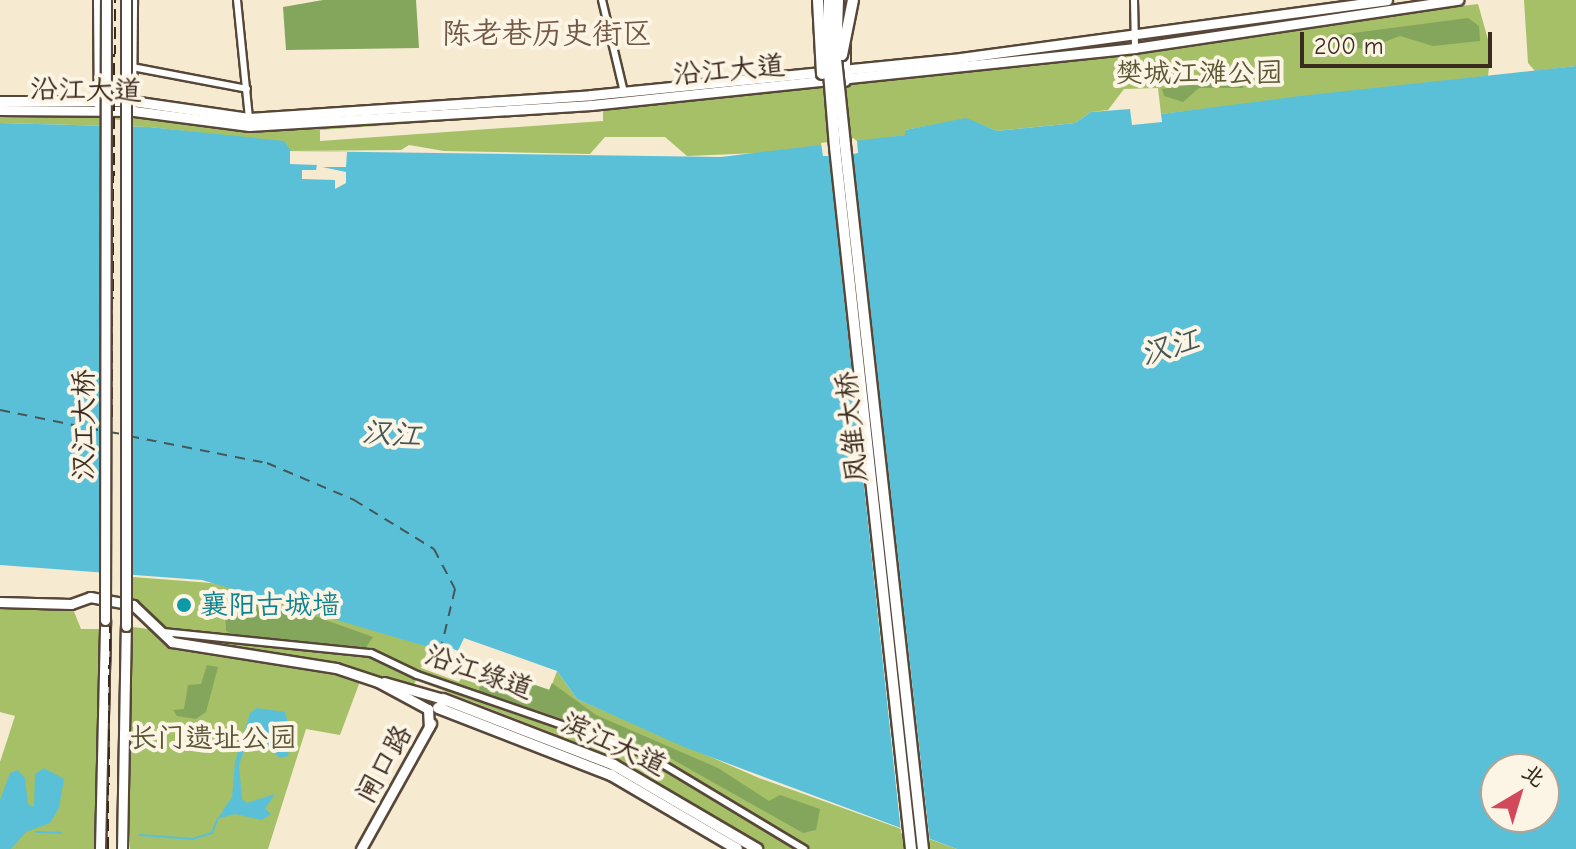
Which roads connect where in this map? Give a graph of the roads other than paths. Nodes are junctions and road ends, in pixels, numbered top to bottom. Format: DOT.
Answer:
graph roads {
  1 [pos="98,0"];
  2 [pos="106,0"];
  3 [pos="129,0"];
  4 [pos="237,0"];
  5 [pos="602,0"];
  6 [pos="820,0"];
  7 [pos="829,0"];
  8 [pos="838,0"];
  9 [pos="850,0"];
  10 [pos="1134,0"];
  11 [pos="1387,0"];
  12 [pos="1458,0"];
  13 [pos="1134,35"];
  14 [pos="1135,48"];
  15 [pos="132,67"];
  16 [pos="845,75"];
  17 [pos="820,78"];
  18 [pos="247,89"];
  19 [pos="624,92"];
  20 [pos="0,101"];
  21 [pos="99,106"];
  22 [pos="131,106"];
  23 [pos="0,110"];
  24 [pos="249,118"];
  25 [pos="840,146"];
  26 [pos="0,602"];
  27 [pos="159,632"];
  28 [pos="417,675"];
  29 [pos="378,682"];
  30 [pos="413,688"];
  31 [pos="440,703"];
  32 [pos="429,727"];
  33 [pos="100,849"];
  34 [pos="122,849"];
  35 [pos="361,849"];
  36 [pos="737,849"];
  37 [pos="757,849"];
  38 [pos="804,849"];
  39 [pos="911,849"];
  40 [pos="923,849"];
  1 -- 21 [label="main road"];
  2 -- 33 [label="main road, 汉江大桥, bridge"];
  3 -- 15 [label="main road"];
  3 -- 34 [label="main road, 汉江大桥, bridge"];
  4 -- 18 [label="street"];
  5 -- 19 [label="street"];
  6 -- 17 [label="main road"];
  6 -- 25 [label="main road, bridge"];
  7 -- 25 [label="main road, 凤雏大桥, bridge"];
  8 -- 25 [label="main road, 凤雏大桥, bridge"];
  9 -- 16 [label="main road"];
  9 -- 25 [label="main road, bridge"];
  10 -- 13 [label="street"];
  11 -- 13 [label="main road, 沿江大道"];
  12 -- 14 [label="main road, 沿江大道"];
  13 -- 14 [label="street"];
  13 -- 16 [label="main road, 沿江大道"];
  14 -- 16 [label="main road, 沿江大道"];
  15 -- 18 [label="street"];
  15 -- 22 [label="main road"];
  16 -- 17 [label="main road, 沿江大道"];
  17 -- 19 [label="main road, 沿江大道"];
  17 -- 22 [label="main road, 沿江大道"];
  18 -- 24 [label="street"];
  19 -- 24 [label="main road, 沿江大道"];
  20 -- 21 [label="main road, 沿江大道"];
  21 -- 22 [label="main road, 沿江大道"];
  21 -- 23 [label="main road, 沿江大道"];
  22 -- 24 [label="main road, 沿江大道"];
  25 -- 39 [label="main road, 凤雏大桥, bridge"];
  25 -- 40 [label="main road, 凤雏大桥, bridge"];
  26 -- 27 [label="main road"];
  27 -- 28 [label="street, 沿江绿道"];
  27 -- 29 [label="main road"];
  28 -- 30 [label="main road"];
  28 -- 38 [label="street, 沿江绿道"];
  29 -- 30 [label="main road"];
  29 -- 32 [label="main road"];
  30 -- 31 [label="main road"];
  31 -- 32 [label="main road, 闸口路"];
  31 -- 36 [label="main road, 滨江大道"];
  31 -- 37 [label="main road, 滨江大道"];
  32 -- 35 [label="main road, 闸口路"];
}
